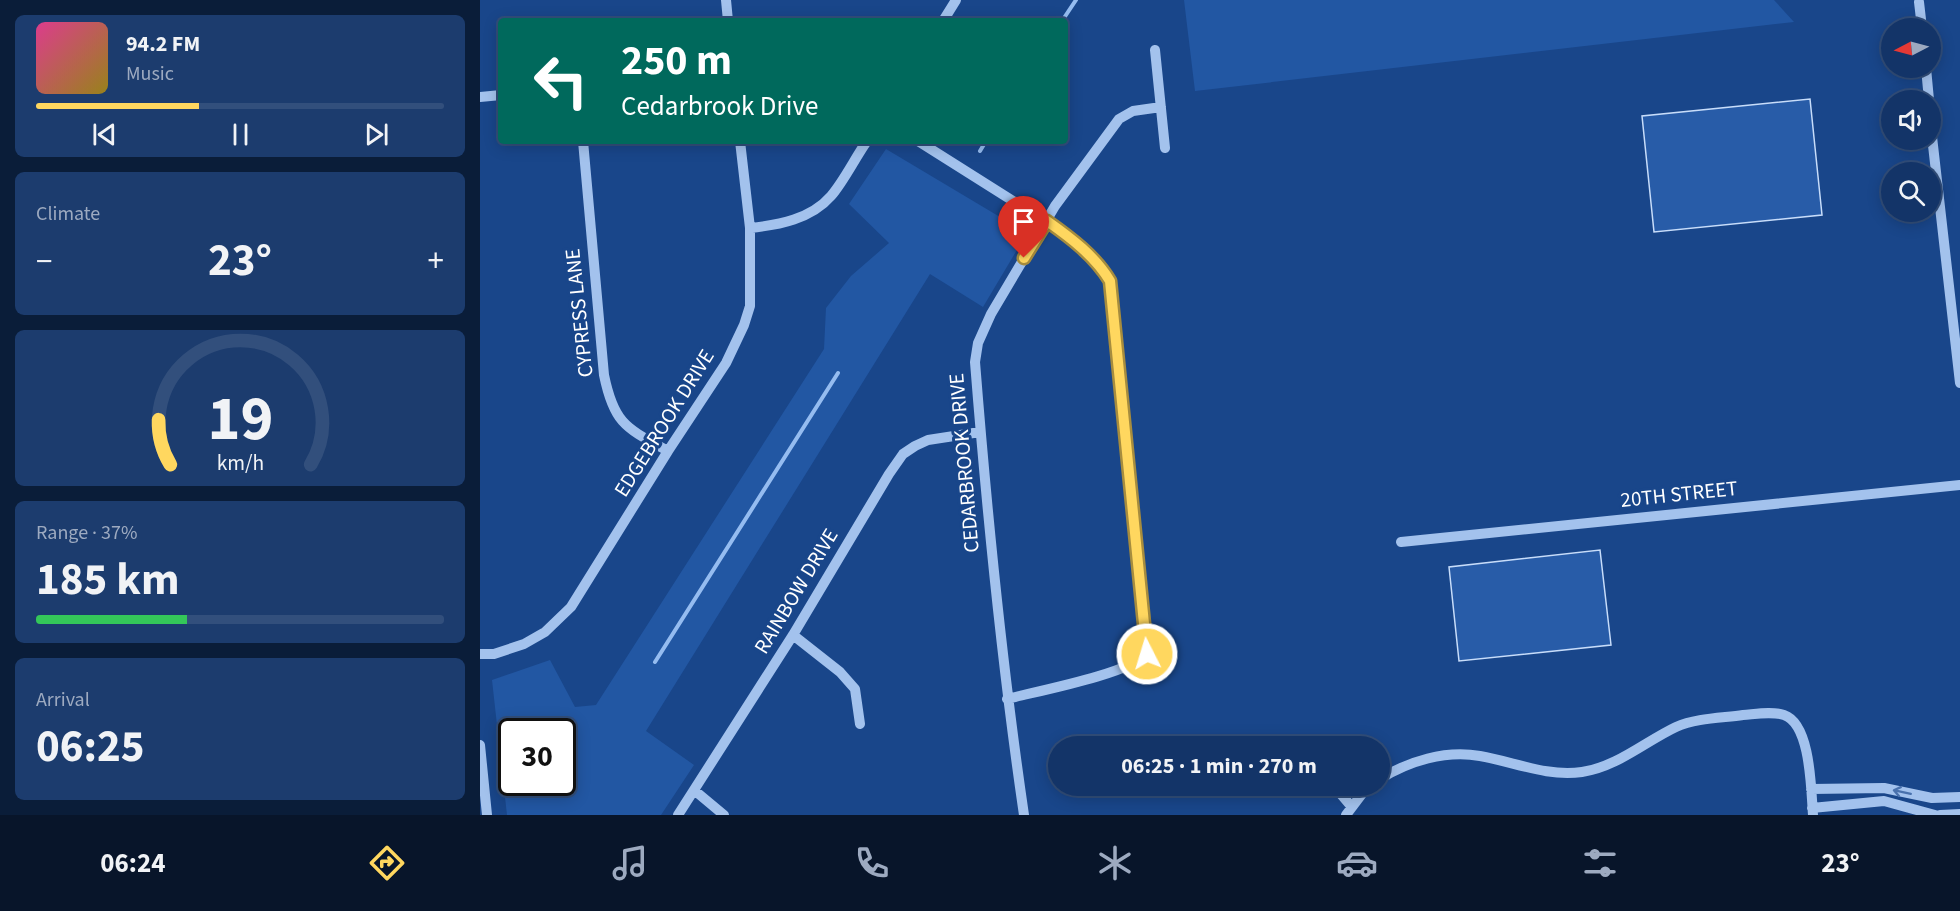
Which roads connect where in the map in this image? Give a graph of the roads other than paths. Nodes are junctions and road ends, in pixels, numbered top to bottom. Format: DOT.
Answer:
graph roads {
  1 [pos="726,0"];
  2 [pos="956,0"];
  3 [pos="1919,2"];
  4 [pos="728,18"];
  5 [pos="945,18"];
  6 [pos="1921,18"];
  7 [pos="1155,50"];
  8 [pos="498,94"];
  9 [pos="480,97"];
  10 [pos="1161,107"];
  11 [pos="583,144"];
  12 [pos="740,144"];
  13 [pos="865,144"];
  14 [pos="923,144"];
  15 [pos="1165,148"];
  16 [pos="1934,150"];
  17 [pos="1047,221"];
  18 [pos="750,228"];
  19 [pos="1959,368"];
  20 [pos="1960,383"];
  21 [pos="980,432"];
  22 [pos="668,452"];
  23 [pos="1960,485"];
  24 [pos="1401,542"];
  25 [pos="793,635"];
  26 [pos="480,654"];
  27 [pos="1007,699"];
  28 [pos="860,724"];
  29 [pos="480,745"];
  30 [pos="1390,774"];
  31 [pos="1811,789"];
  32 [pos="694,790"];
  33 [pos="1340,796"];
  34 [pos="1360,796"];
  35 [pos="1960,796"];
  36 [pos="1349,810"];
  37 [pos="1813,812"];
  38 [pos="1960,814"];
  39 [pos="487,815"];
  40 [pos="678,815"];
  41 [pos="724,815"];
  42 [pos="1024,815"];
  43 [pos="1935,815"];
  44 [pos="1940,815"];
  1 -- 4 [label="street"];
  2 -- 5 [label="street"];
  3 -- 6 [label="street"];
  7 -- 10 [label="street"];
  8 -- 9 [label="street"];
  10 -- 15 [label="street"];
  10 -- 17 [label="street, CEDARBROOK DRIVE"];
  11 -- 22 [label="street, CYPRESS LANE"];
  12 -- 18 [label="street, EDGEBROOK DRIVE"];
  13 -- 18 [label="street"];
  14 -- 17 [label="street"];
  16 -- 19 [label="street"];
  17 -- 21 [label="street, CEDARBROOK DRIVE"];
  17 -- 27 [label="street"];
  18 -- 22 [label="street, EDGEBROOK DRIVE"];
  19 -- 20 [label="street"];
  21 -- 25 [label="street, RAINBOW DRIVE"];
  21 -- 27 [label="street, CEDARBROOK DRIVE"];
  22 -- 26 [label="street, EDGEBROOK DRIVE"];
  23 -- 24 [label="street, 20TH STREET"];
  25 -- 28 [label="street"];
  25 -- 32 [label="street, RAINBOW DRIVE"];
  27 -- 42 [label="street, CEDARBROOK DRIVE"];
  29 -- 39 [label="street"];
  30 -- 31 [label="street"];
  35 -- 31 [label="street, one-way"];
  31 -- 37 [label="street"];
  32 -- 40 [label="street, RAINBOW DRIVE"];
  32 -- 41 [label="street"];
  33 -- 36 [label="street"];
  34 -- 36 [label="street"];
  37 -- 43 [label="street"];
  38 -- 44 [label="street"];
}
